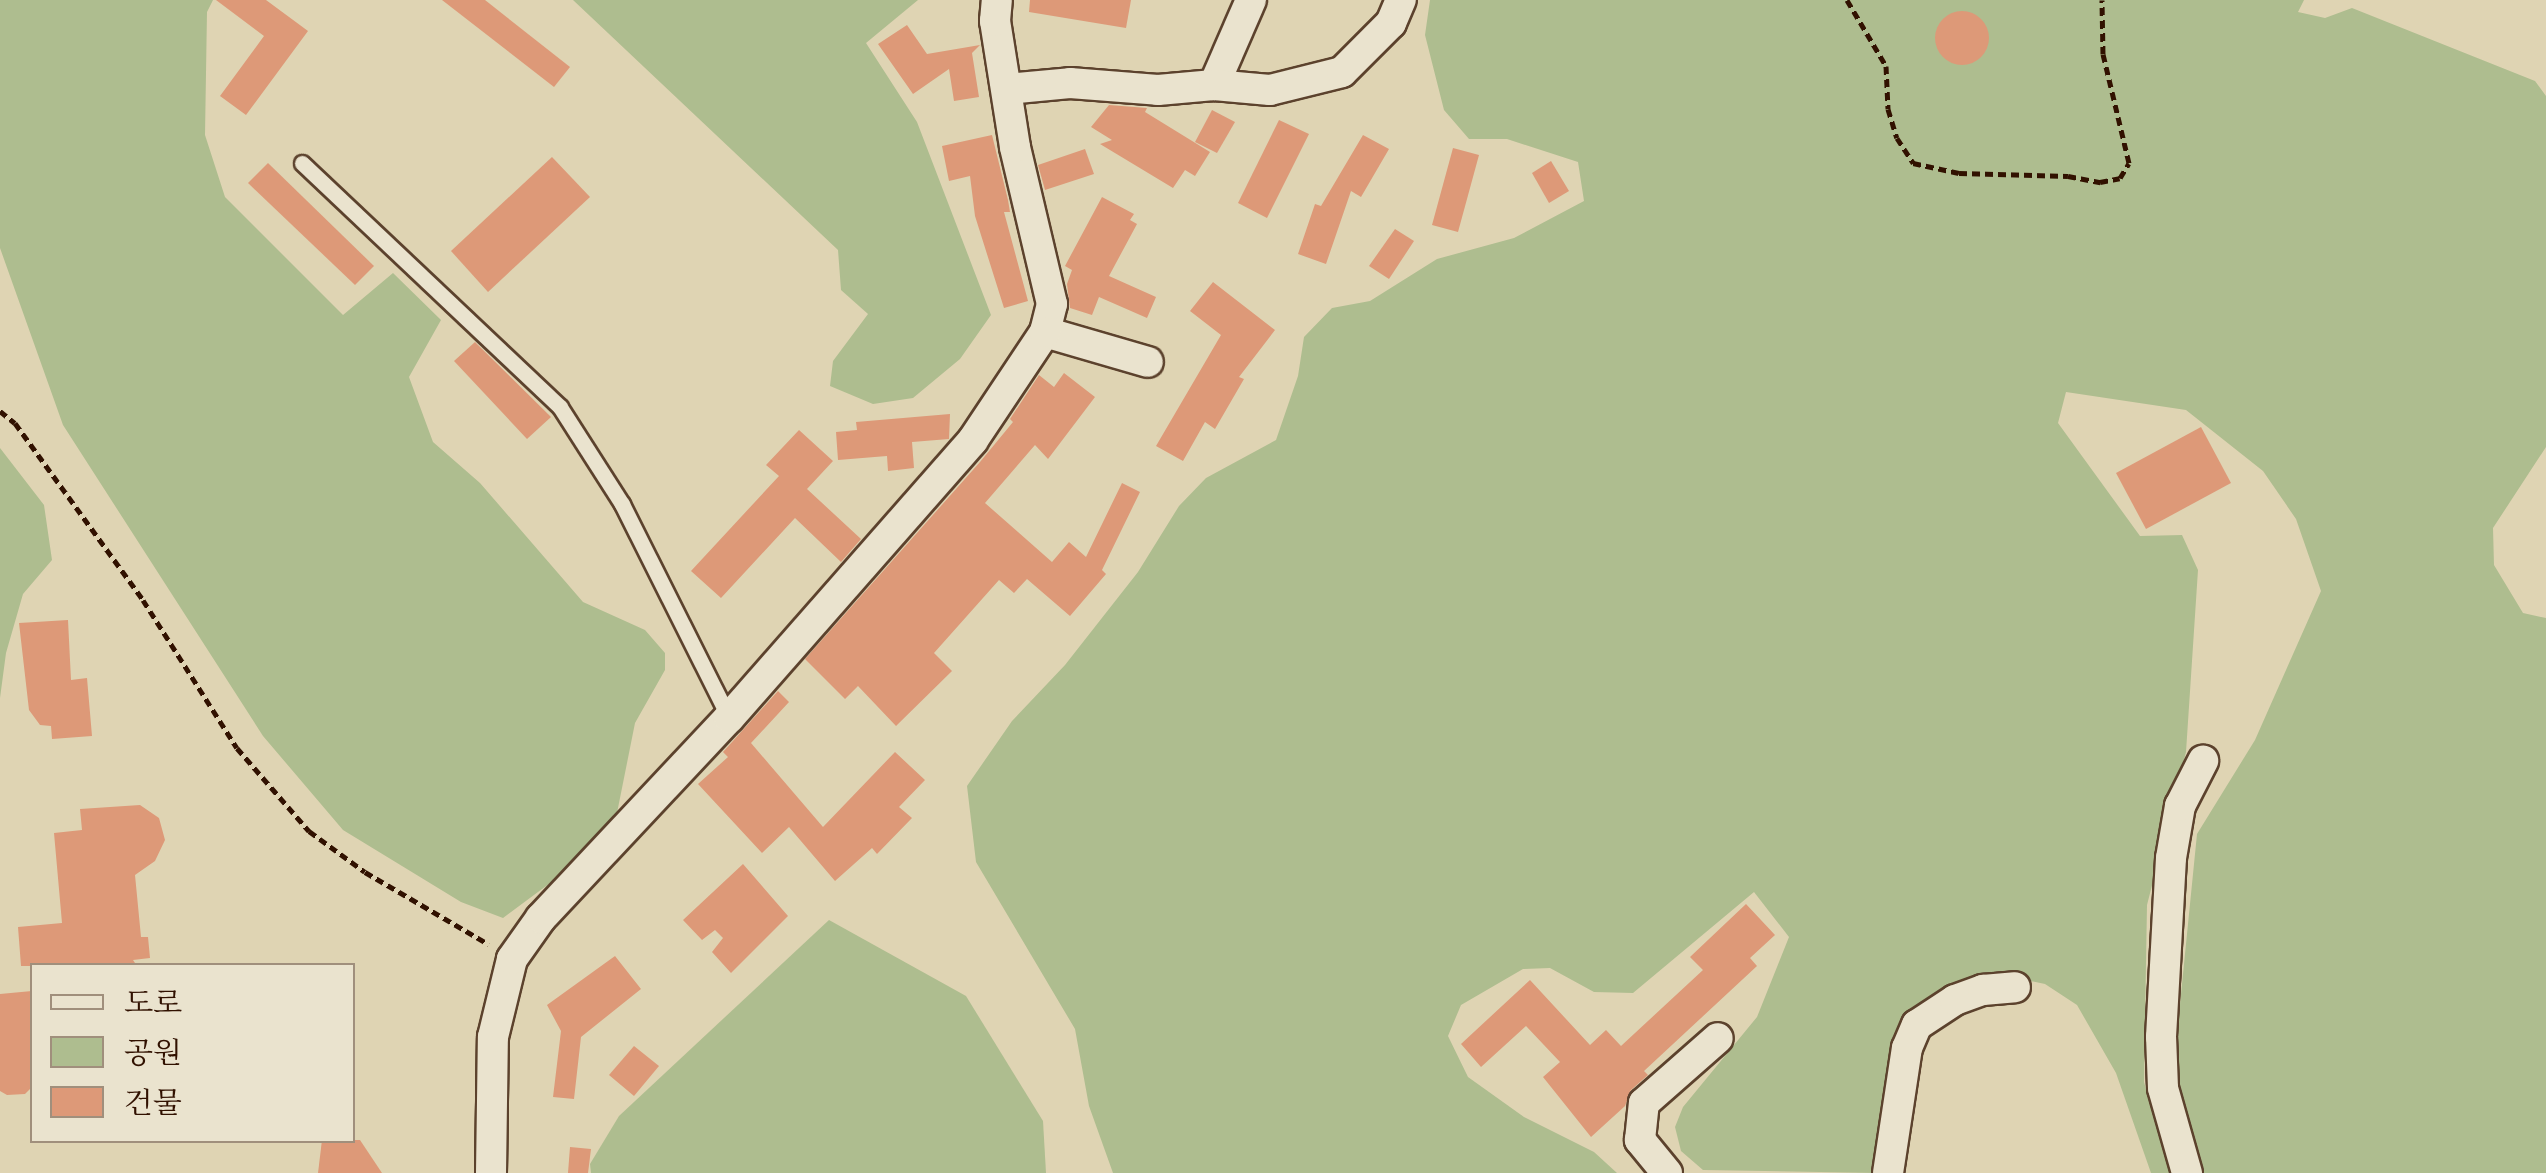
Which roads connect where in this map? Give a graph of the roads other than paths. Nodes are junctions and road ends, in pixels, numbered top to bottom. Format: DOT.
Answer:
graph roads {
  1 [pos="997,0"];
  2 [pos="1251,0"];
  3 [pos="1400,0"];
  4 [pos="1214,85"];
  5 [pos="1007,89"];
  6 [pos="302,163"];
  7 [pos="1045,332"];
  8 [pos="1148,362"];
  9 [pos="730,718"];
  10 [pos="2203,761"];
  11 [pos="2014,988"];
  12 [pos="1718,1038"];
  13 [pos="491,1173"];
  14 [pos="1667,1173"];
  15 [pos="1888,1173"];
  16 [pos="2187,1173"];
  1 -- 5 [label="street"];
  2 -- 4 [label="street"];
  3 -- 4 [label="street"];
  4 -- 5 [label="street"];
  5 -- 7 [label="street"];
  6 -- 9 [label="lane"];
  7 -- 8 [label="street"];
  7 -- 9 [label="street"];
  9 -- 13 [label="street"];
  10 -- 16 [label="street"];
  11 -- 15 [label="street"];
  12 -- 14 [label="street"];
}
